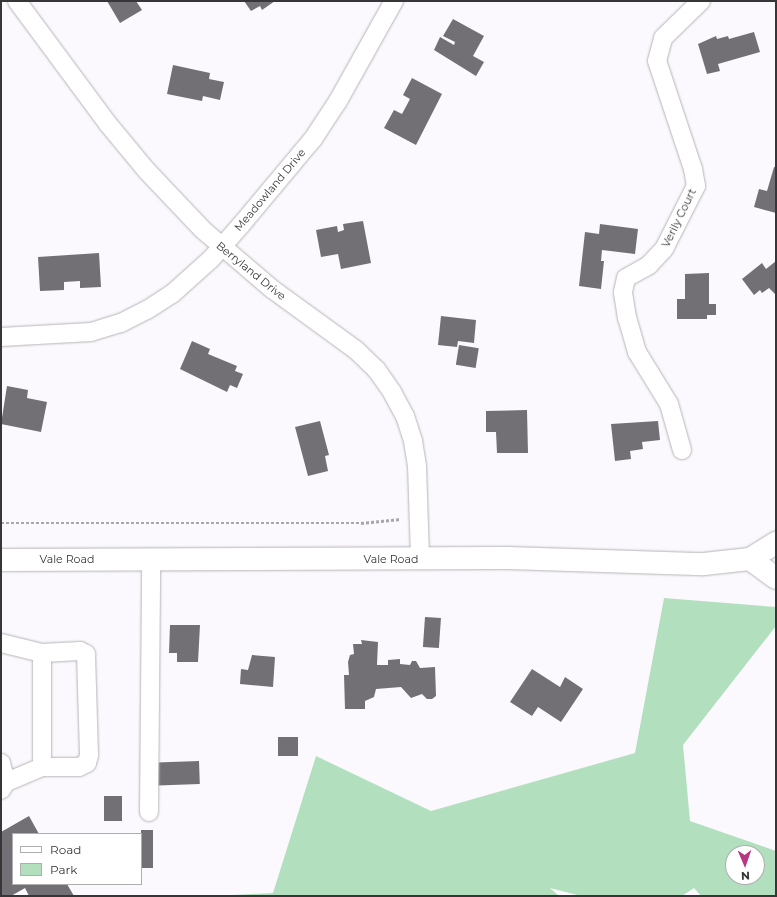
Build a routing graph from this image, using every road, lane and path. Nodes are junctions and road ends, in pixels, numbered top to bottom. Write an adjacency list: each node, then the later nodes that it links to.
1 (17, 1): 4 (street, Berryland Drive)
2 (394, 1): 4 (street, Meadowland Drive)
3 (701, 1): 6 (street, Verily Court)
4 (221, 247): 5 (street, Meadowland Drive); 7 (street, Berryland Drive)
5 (1, 337)
6 (682, 450)
7 (420, 518): 8 (path); 10 (street, Berryland Drive)
8 (1, 523)
9 (776, 543): 12 (main road, Vale Road)
10 (420, 558): 11 (main road, Vale Road); 12 (main road, Vale Road)
11 (151, 559): 13 (main road, Vale Road); 20 (street)
12 (750, 559): 14 (main road)
13 (1, 560)
14 (776, 578)
15 (1, 643): 16 (street)
16 (42, 652): 18 (street); 18 (street)
17 (1, 763): 19 (street)
18 (42, 767): 19 (street)
19 (3, 786)
20 (149, 812)

